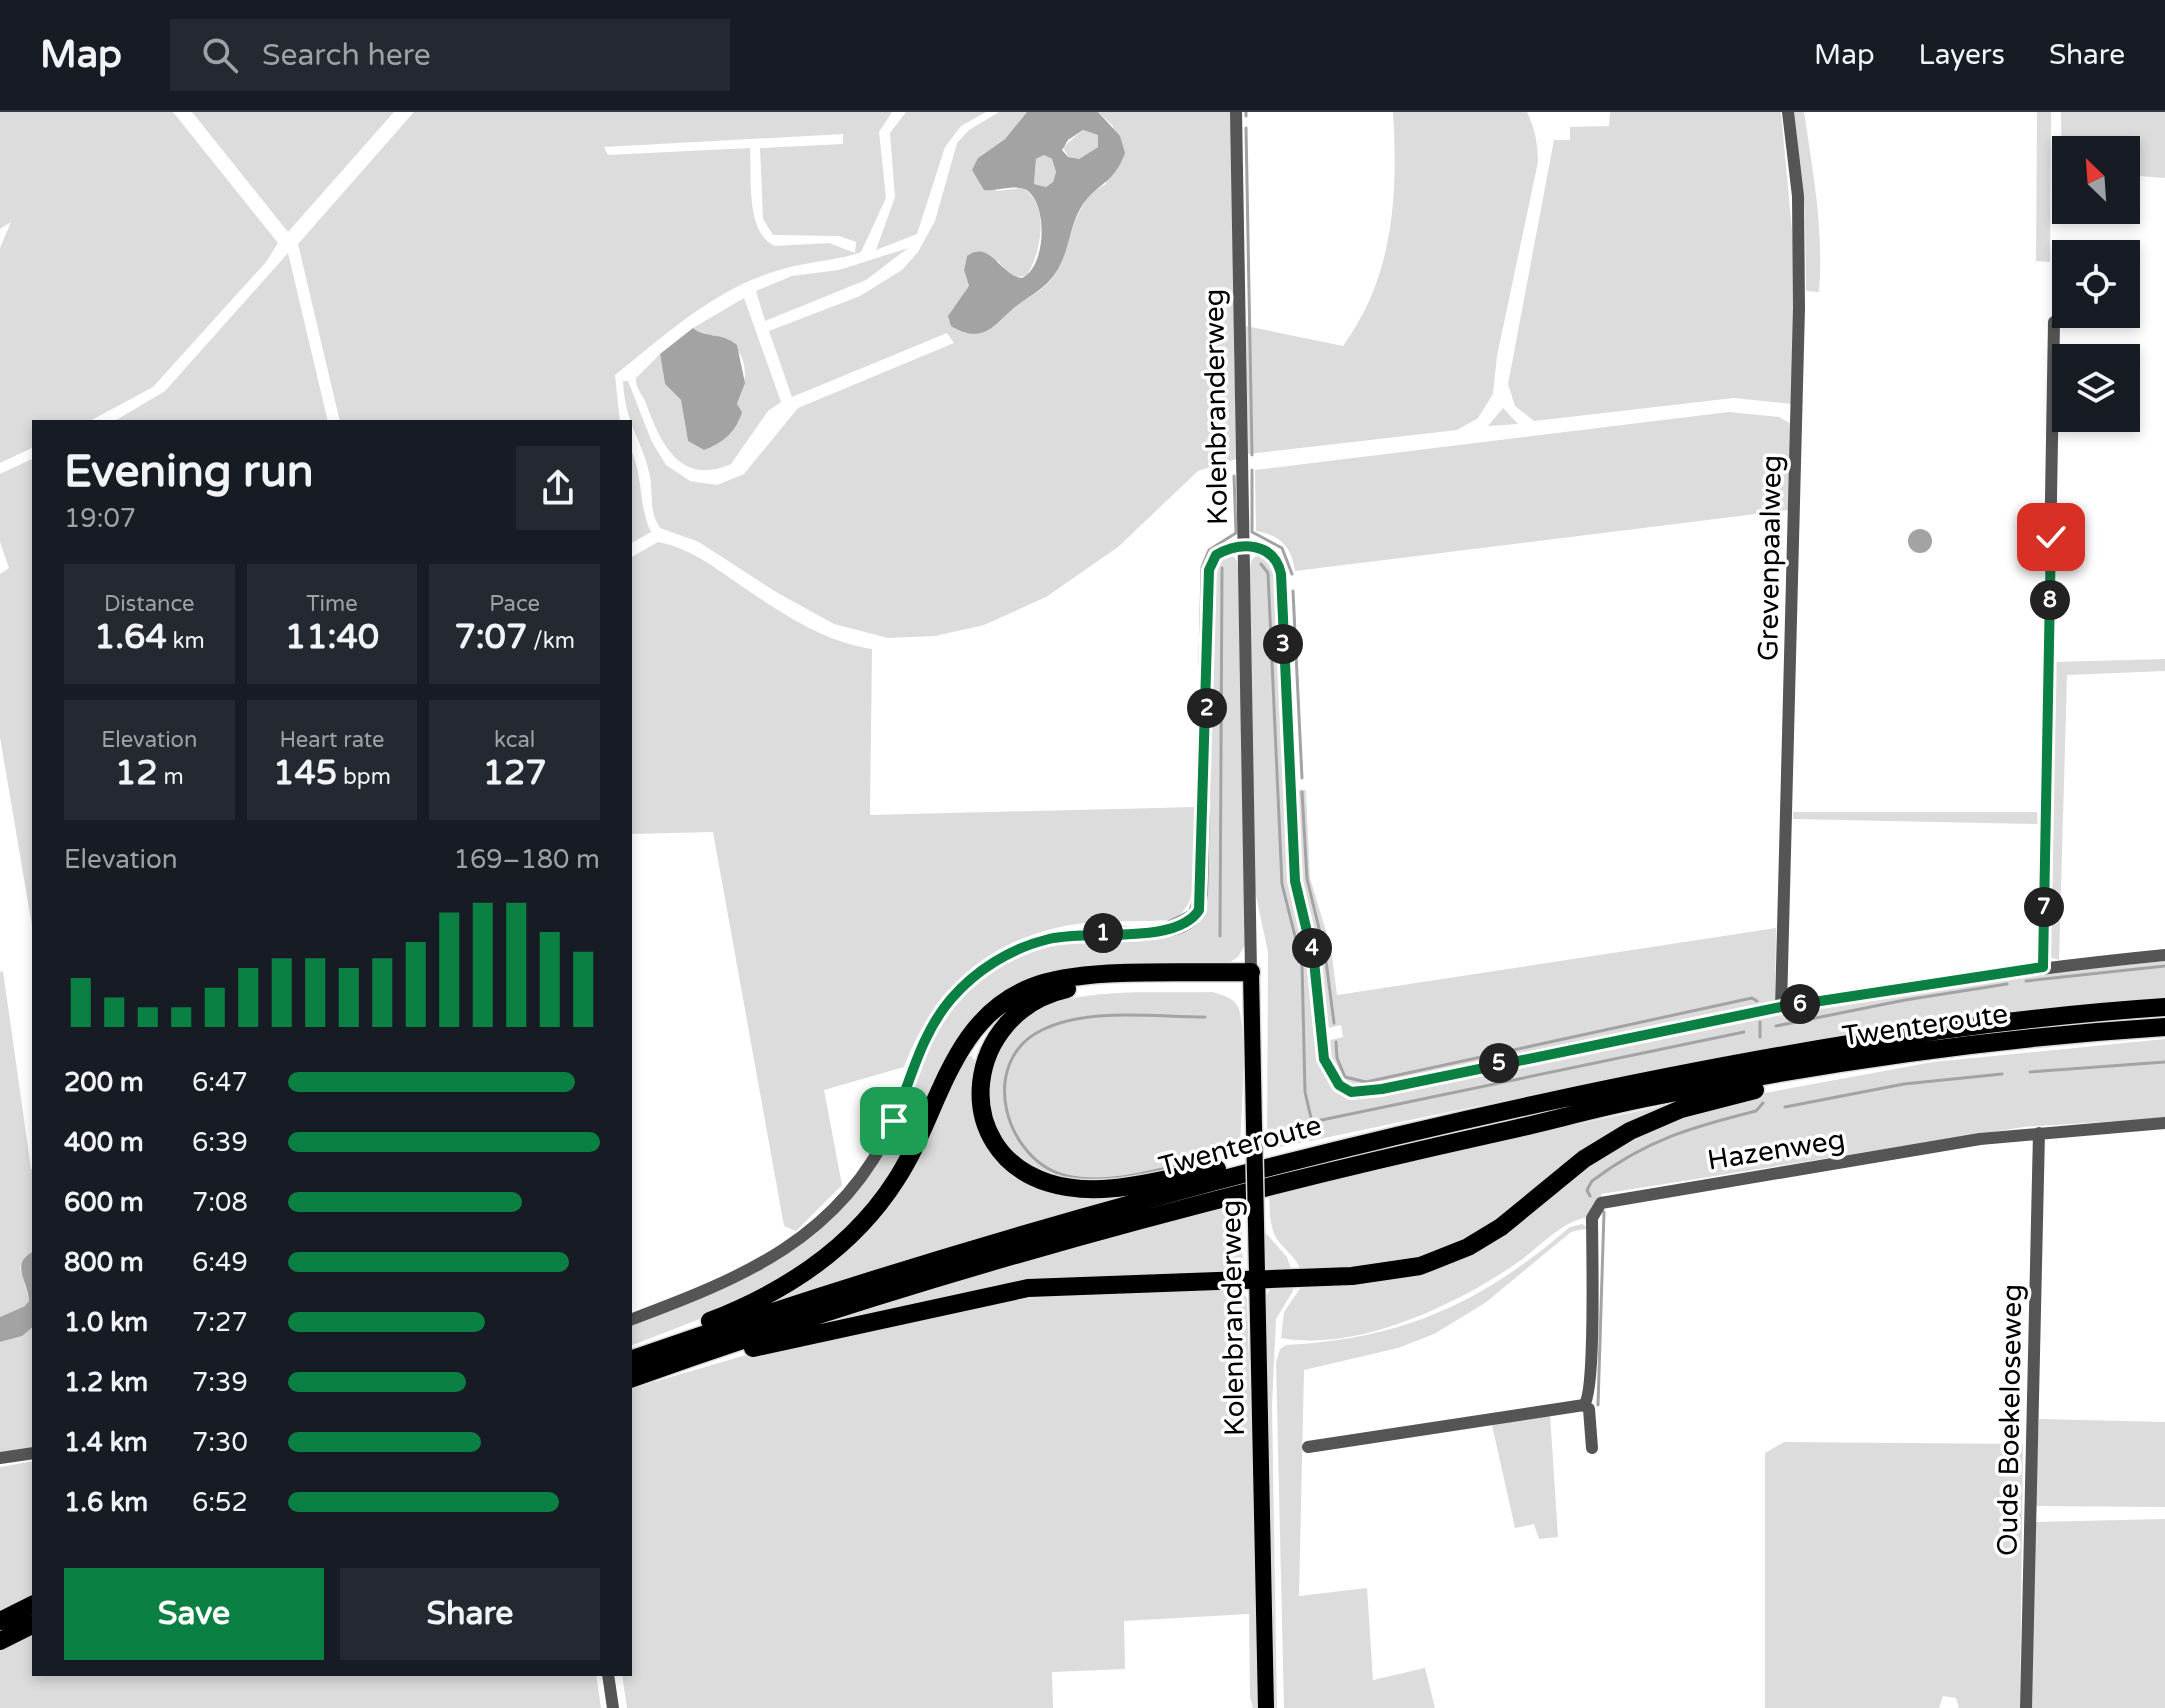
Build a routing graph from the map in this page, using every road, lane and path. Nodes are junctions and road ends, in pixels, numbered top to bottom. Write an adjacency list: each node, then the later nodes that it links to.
1 (1236, 112): 4 (street, Kolenbranderweg)
2 (1788, 112): 8 (street, Grevenpaalweg)
3 (2054, 328): 6 (street)
4 (1243, 545): 7 (street, Kolenbranderweg); 8 (street); 16 (street)
5 (2165, 955): 6 (street)
6 (2043, 967): 8 (street)
7 (1251, 978): 14 (highway); 15 (main road, Kolenbranderweg, bridge); 17 (highway)
8 (1781, 1007)
9 (2165, 1007): 14 (highway, Twenteroute)
10 (2165, 1027): 11 (highway, Twenteroute)
11 (1865, 1060): 15 (highway); 19 (highway, Twenteroute)
12 (2165, 1123): 13 (street, Hazenweg)
13 (2039, 1133): 21 (street, Hazenweg); 33 (street, Oude Boekeloseweg)
14 (1283, 1162): 18 (highway, Twenteroute)
15 (1257, 1278): 19 (highway); 32 (main road, Kolenbranderweg)
16 (632, 1319)
17 (632, 1351)
18 (632, 1359)
19 (648, 1372): 20 (highway, Twenteroute)
20 (632, 1378)
21 (1584, 1405): 22 (street); 23 (street)
22 (1308, 1447)
23 (1592, 1448)
24 (32, 1453): 25 (street)
25 (0, 1458)
26 (32, 1605): 27 (highway)
27 (0, 1621)
28 (32, 1625): 29 (highway)
29 (0, 1641)
30 (608, 1676): 31 (street)
31 (613, 1708)
32 (1266, 1708)
33 (2026, 1708)

